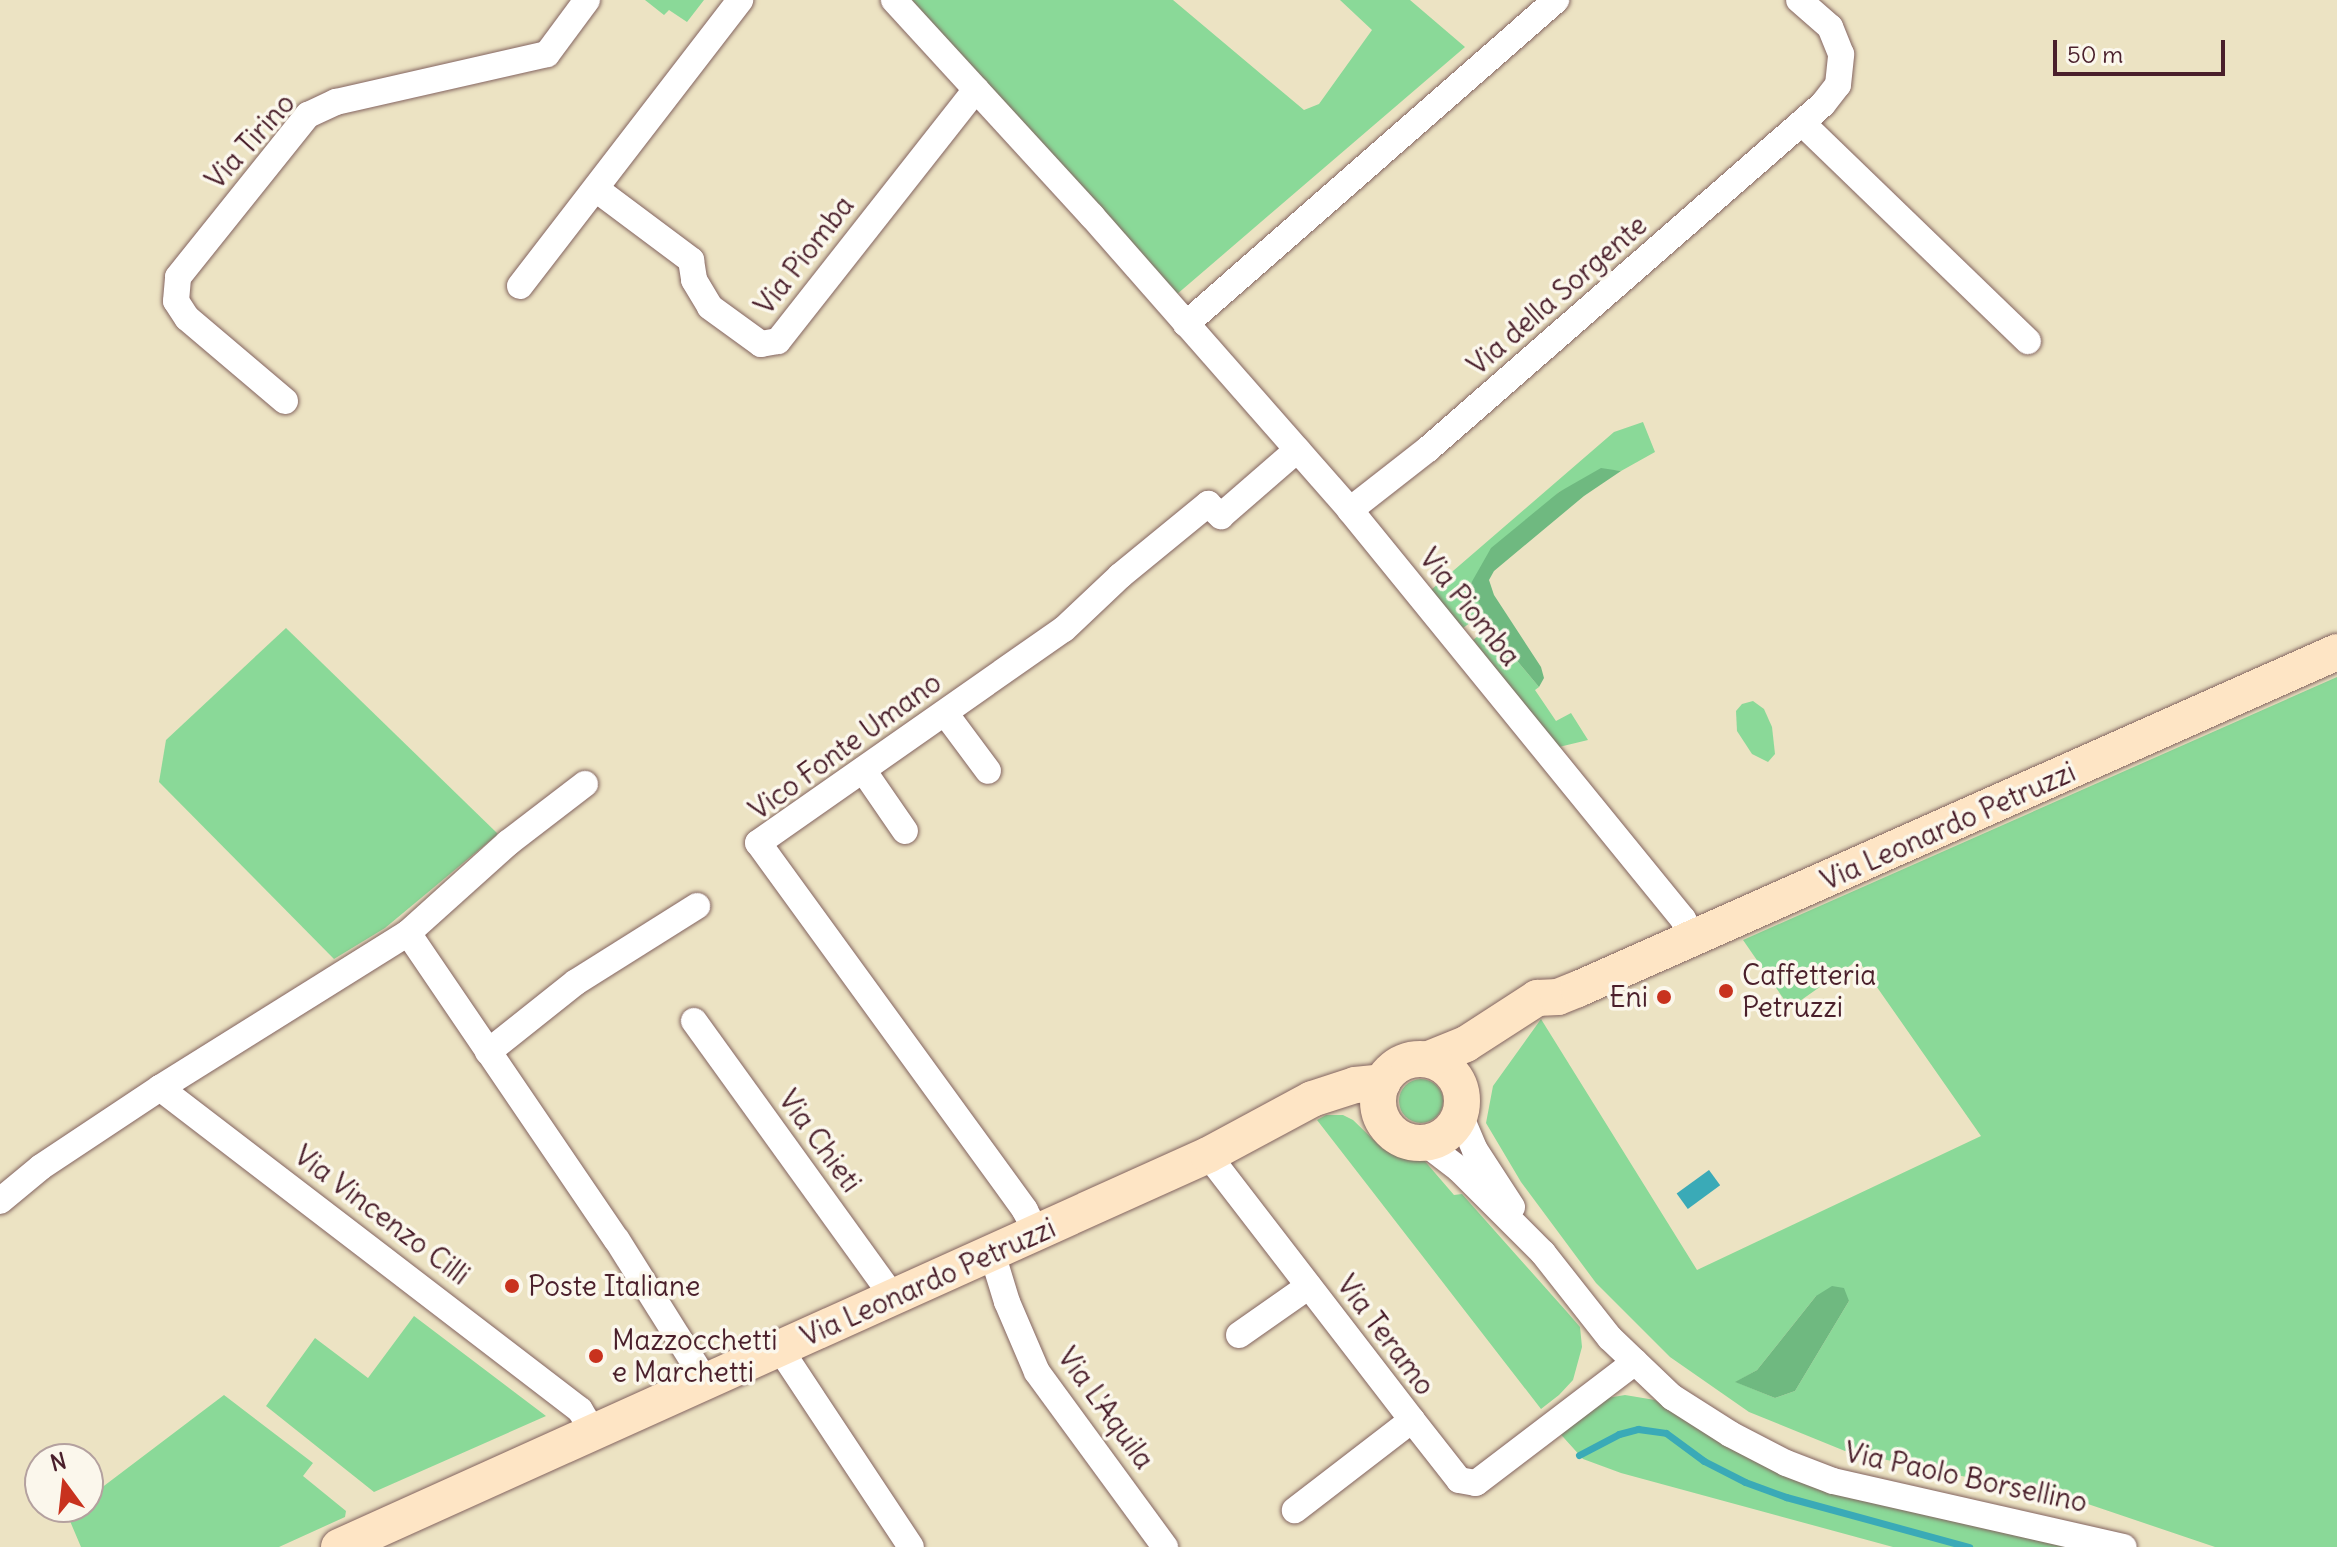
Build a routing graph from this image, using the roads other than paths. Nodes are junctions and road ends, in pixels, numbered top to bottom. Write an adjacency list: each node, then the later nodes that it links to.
1 (587, 0): 12 (street, Via Tirino)
2 (740, 0): 8 (street)
3 (894, 0): 6 (street, Via Piomba)
4 (1556, 0): 10 (street)
5 (1799, 0): 7 (street, Via della Sorgente)
6 (976, 89): 8 (street, Via Piomba); 10 (street, Via Piomba)
7 (1802, 123): 11 (street); 14 (street, Via della Sorgente)
8 (596, 189): 9 (street)
9 (520, 286)
10 (1186, 324): 13 (street, Via Piomba)
11 (2028, 341)
12 (285, 401)
13 (1297, 450): 14 (street, Via Piomba); 16 (street, Vico Fonte Umano)
14 (1350, 510): 23 (street, Via Piomba)
15 (2337, 652): 23 (main road, Via Leonardo Petruzzi)
16 (945, 713): 17 (street, Vico Fonte Umano); 18 (street)
17 (863, 770): 20 (street); 34 (street, Vico Fonte Umano)
18 (988, 771)
19 (585, 784): 22 (street)
20 (905, 831)
21 (697, 906): 26 (street)
22 (408, 933): 26 (street); 28 (street)
23 (1694, 939): 24 (main road, Via Leonardo Petruzzi)
24 (1558, 997): 27 (main road, Via Leonardo Petruzzi); 30 (main road, Via Leonardo Petruzzi)
25 (694, 1021): 38 (street, Via Chieti)
26 (488, 1052): 42 (street)
27 (1429, 1059): 29 (main road); 30 (main road)
28 (160, 1088): 33 (street); 44 (street, Via Vincenzo Cilli)
29 (1382, 1100): 31 (main road); 32 (main road, Via Leonardo Petruzzi)
30 (1461, 1103): 31 (main road); 36 (street, Via Paolo Borsellino)
31 (1425, 1143): 36 (street, Via Paolo Borsellino)
32 (1208, 1155): 34 (main road, Via Leonardo Petruzzi); 37 (street, Via Teramo)
33 (0, 1201)
34 (1037, 1233): 35 (main road, Via Leonardo Petruzzi)
35 (992, 1253): 38 (main road, Via Leonardo Petruzzi); 48 (street, Via L'Aquila)
36 (1543, 1253): 41 (street, Via Paolo Borsellino)
37 (1309, 1286): 39 (street, Via Teramo); 43 (street, Via Teramo)
38 (894, 1298): 40 (main road, Via Leonardo Petruzzi)
39 (1239, 1335)
40 (780, 1349): 42 (main road, Via Leonardo Petruzzi); 47 (street)
41 (1635, 1362): 43 (street); 49 (street, Via Paolo Borsellino)
42 (706, 1382): 44 (main road, Via Leonardo Petruzzi)
43 (1412, 1420): 45 (street, Via Teramo)
44 (593, 1432): 46 (main road, Via Leonardo Petruzzi)
45 (1295, 1510)
46 (339, 1547)
47 (911, 1547)
48 (1165, 1547)
49 (2124, 1547)

